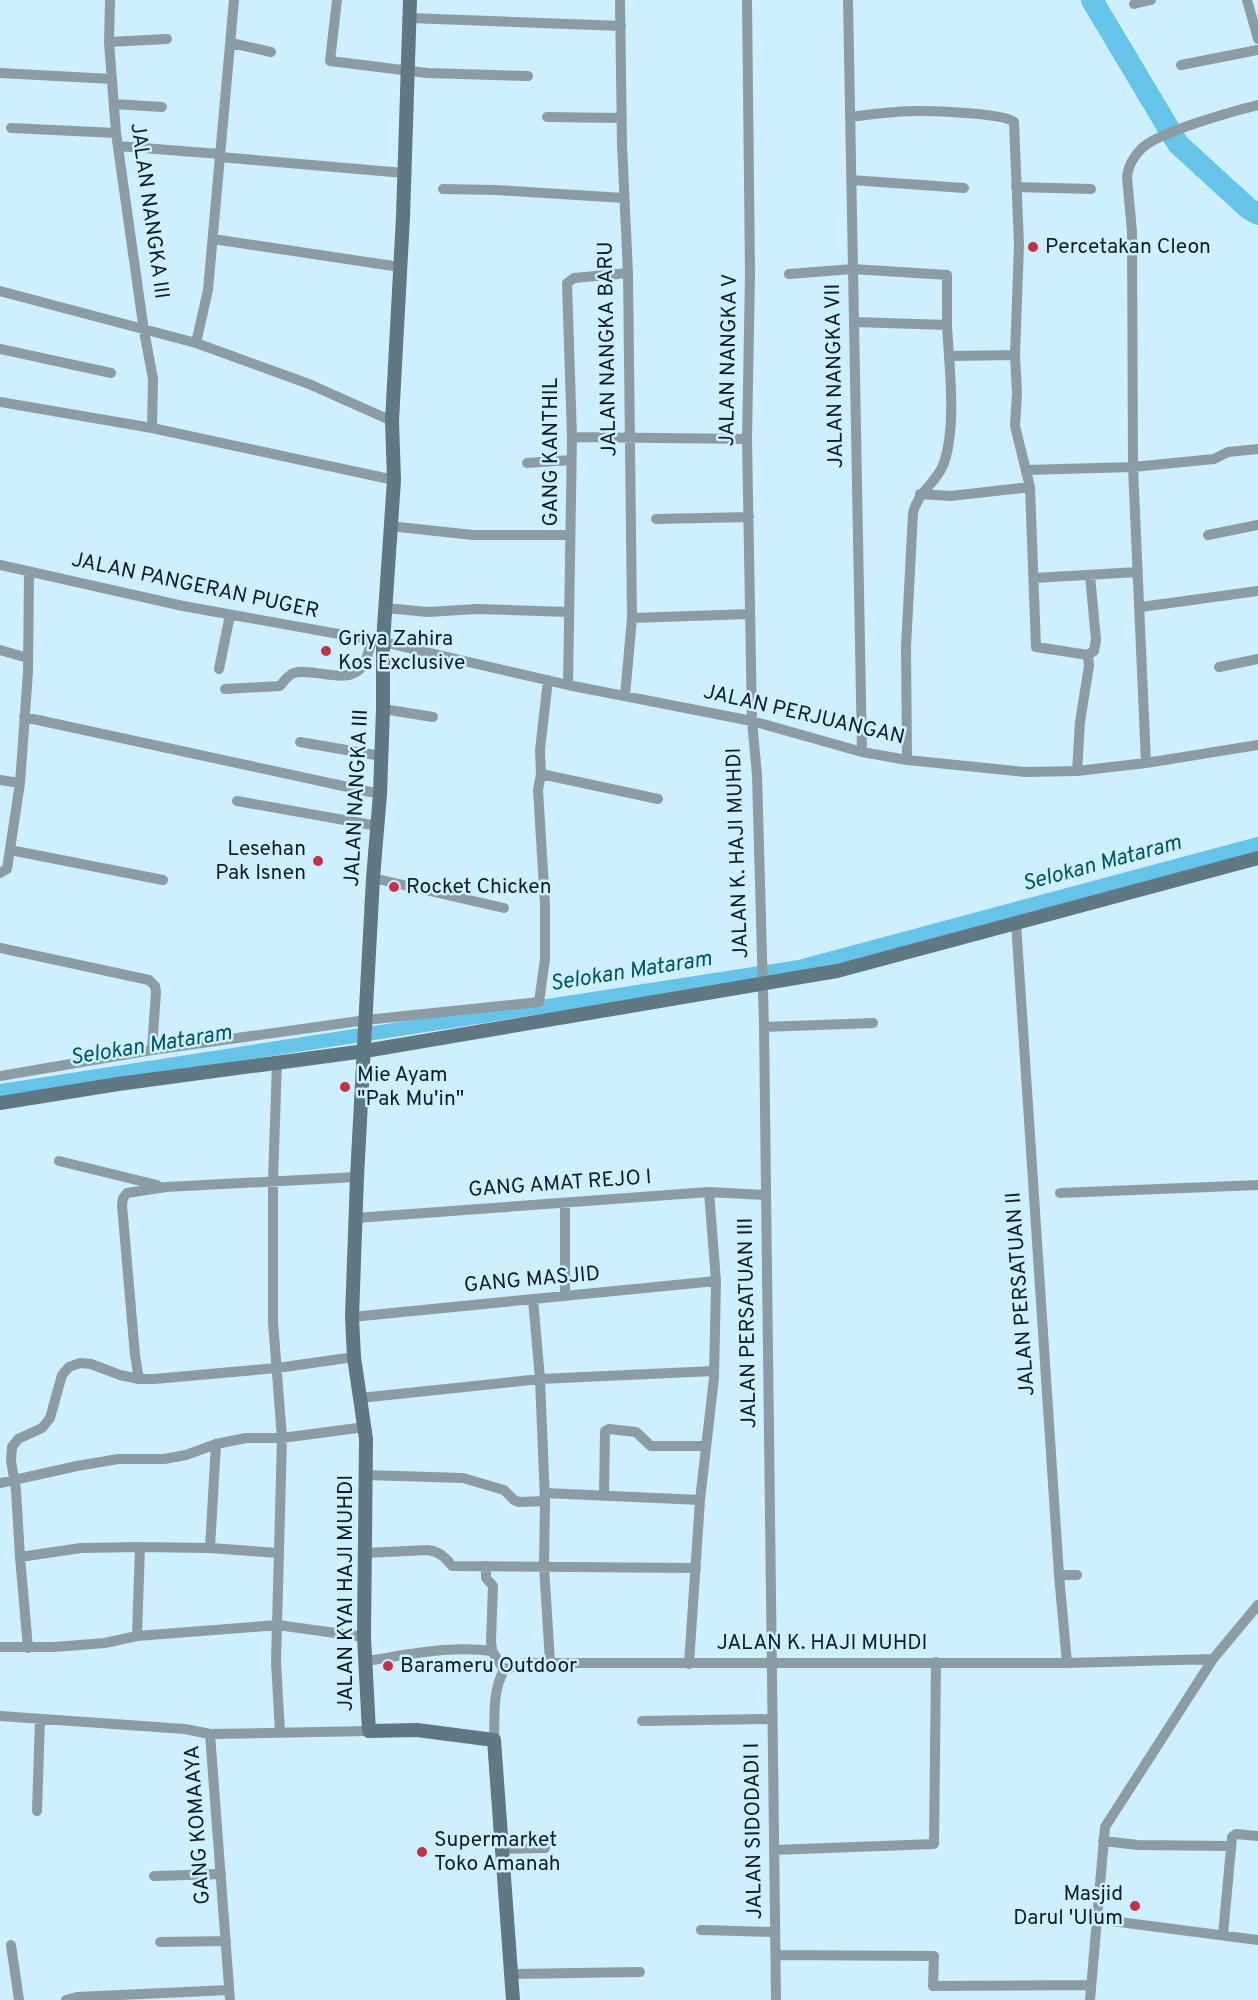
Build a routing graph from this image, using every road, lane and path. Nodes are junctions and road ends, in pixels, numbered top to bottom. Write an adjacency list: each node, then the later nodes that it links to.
1 (110, 0): 15 (street, JALAN NANGKA III)
2 (234, 0): 16 (street)
3 (337, 0): 20 (street)
4 (410, 0): 11 (street, JALAN NANGKA III)
5 (620, 0): 12 (street, JALAN NANGKA BARU)
6 (747, 0): 60 (street, JALAN NANGKA V)
7 (848, 0): 28 (street, JALAN NANGKA VII)
8 (1151, 0): 10 (street)
9 (1247, 0): 14 (street)
10 (1134, 4)
11 (409, 18): 12 (street); 20 (street, JALAN NANGKA III)
12 (621, 26): 29 (street, JALAN NANGKA BARU)
13 (167, 39): 15 (street)
14 (1258, 39)
15 (109, 42): 23 (street, JALAN NANGKA III)
16 (231, 43): 18 (street); 33 (street)
17 (1258, 50): 19 (street)
18 (271, 51)
19 (1181, 65)
20 (408, 71): 22 (street); 34 (street, JALAN NANGKA III)
21 (0, 73): 23 (street)
22 (528, 76)
23 (112, 79): 24 (street, JALAN NANGKA III)
24 (114, 104): 26 (street); 31 (street, JALAN NANGKA III)
25 (1258, 105): 64 (street)
26 (162, 107)
27 (547, 117): 29 (street)
28 (850, 117): 35 (street, JALAN NANGKA VII); 36 (street)
29 (622, 118): 40 (street, JALAN NANGKA BARU)
30 (11, 128): 31 (street)
31 (116, 132): 32 (street, JALAN NANGKA III)
32 (118, 146): 33 (street); 49 (street, JALAN NANGKA III)
33 (220, 156): 34 (street); 41 (street)
34 (404, 173): 42 (street, JALAN NANGKA III)
35 (851, 180): 37 (street); 43 (street, JALAN NANGKA VII)
36 (1016, 187): 39 (street); 52 (street)
37 (964, 188)
38 (442, 189): 40 (street)
39 (1091, 189)
40 (624, 198): 44 (street, JALAN NANGKA BARU)
41 (213, 239): 42 (street); 50 (street)
42 (400, 267): 56 (street, JALAN NANGKA III)
43 (853, 269): 45 (street); 47 (street, JALAN NANGKA VII); 48 (street)
44 (628, 273): 58 (street, GANG KANTHIL); 59 (street, JALAN NANGKA BARU)
45 (789, 274)
46 (0, 291): 49 (street)
47 (854, 322): 48 (street); 104 (street, JALAN NANGKA VII)
48 (947, 325): 53 (street)
49 (144, 331): 50 (street); 57 (street, JALAN NANGKA III)
50 (196, 343): 56 (street)
51 (0, 349): 54 (street)
52 (1015, 355): 53 (street); 65 (street)
53 (949, 356): 68 (street)
54 (111, 373)
55 (0, 402): 57 (street)
56 (392, 421): 66 (street, JALAN NANGKA III)
57 (153, 428): 66 (street)
58 (572, 437): 59 (street); 62 (street, GANG KANTHIL)
59 (630, 439): 60 (street); 86 (street, JALAN NANGKA BARU)
60 (747, 439): 69 (street, JALAN NANGKA V)
61 (1258, 452): 64 (street)
62 (571, 460): 63 (street); 73 (street, GANG KANTHIL)
63 (527, 463)
64 (1134, 467): 65 (street); 77 (street)
65 (1026, 470): 67 (street)
66 (393, 480): 72 (street, JALAN NANGKA III)
67 (1030, 487): 68 (street); 79 (street)
68 (920, 494): 106 (street)
69 (749, 517): 70 (street); 84 (street, JALAN NANGKA V)
70 (656, 519)
71 (1258, 525): 74 (street)
72 (389, 526): 73 (street); 82 (street, JALAN NANGKA III)
73 (570, 535): 83 (street, GANG KANTHIL)
74 (1208, 535)
75 (0, 565): 76 (street, JALAN PANGERAN PUGER)
76 (29, 571): 85 (street, JALAN PANGERAN PUGER); 90 (street)
77 (1138, 572): 78 (street); 81 (street)
78 (1090, 575): 79 (street); 89 (street)
79 (1034, 578): 89 (street)
80 (1258, 591): 81 (street)
81 (1141, 607): 107 (street)
82 (385, 608): 83 (street); 87 (street, JALAN NANGKA III)
83 (569, 612): 95 (street, GANG KANTHIL)
84 (750, 614): 86 (street); 101 (street, JALAN NANGKA V)
85 (230, 615): 87 (street, JALAN PANGERAN PUGER); 93 (street)
86 (632, 618): 97 (street, JALAN NANGKA BARU)
87 (377, 641): 94 (street, JALAN PERJUANGAN); 96 (street); 98 (street, JALAN NANGKA III)
88 (0, 650): 90 (street)
89 (1088, 655): 108 (street)
90 (28, 658): 99 (street)
91 (1258, 660): 92 (street)
92 (1219, 667)
93 (219, 669)
94 (548, 680): 95 (street, JALAN PERJUANGAN); 109 (street)
95 (568, 685): 97 (street, JALAN PERJUANGAN)
96 (225, 689)
97 (625, 696): 101 (street, JALAN PERJUANGAN)
98 (383, 709): 100 (street); 105 (street, JALAN NANGKA III)
99 (24, 717): 111 (street); 112 (street)
100 (433, 717)
101 (752, 721): 104 (street, JALAN PERJUANGAN); 124 (street, JALAN K. HAJI MUHDI)
102 (300, 742): 105 (street)
103 (1258, 746): 107 (street, JALAN PERJUANGAN)
104 (862, 752): 106 (street, JALAN PERJUANGAN)
105 (381, 756): 112 (street, JALAN NANGKA III)
106 (907, 760): 108 (street, JALAN PERJUANGAN)
107 (1146, 763): 108 (street, JALAN PERJUANGAN)
108 (1077, 771)
109 (541, 774): 113 (street); 125 (street)
110 (0, 780): 111 (street)
111 (20, 783): 116 (street)
112 (380, 794): 115 (street, JALAN NANGKA III)
113 (658, 800)
114 (237, 801): 115 (street)
115 (378, 826): 119 (street, JALAN NANGKA III)
116 (10, 850): 118 (street); 120 (street)
117 (1258, 858): 122 (street)
118 (0, 873)
119 (373, 878): 121 (street); 125 (street, JALAN NANGKA III)
120 (162, 880)
121 (504, 908)
122 (1016, 923): 124 (street); 171 (street, JALAN PERSATUAN II)
123 (0, 948): 129 (street)
124 (763, 981): 127 (street, JALAN PERSATUAN III); 128 (street)
125 (366, 1021): 128 (street, JALAN NANGKA III); 129 (street)
126 (873, 1023): 127 (street)
127 (764, 1027): 140 (street, JALAN PERSATUAN III)
128 (365, 1049): 130 (street); 134 (street, JALAN NANGKA III)
129 (152, 1050): 131 (street)
130 (277, 1062): 132 (street); 135 (street)
131 (0, 1076)
132 (0, 1103)
133 (58, 1161): 137 (street)
134 (357, 1177): 135 (street); 142 (street, JALAN KYAI HAJI MUHDI)
135 (273, 1181): 137 (street); 148 (street)
136 (1258, 1185): 139 (street)
137 (166, 1187): 151 (street)
138 (709, 1192): 140 (street, GANG AMAT REJO I); 141 (street, GANG AMAT REJO I); 143 (street)
139 (1060, 1193)
140 (766, 1195): 183 (street, JALAN PERSATUAN III)
141 (565, 1203): 142 (street, GANG AMAT REJO I); 144 (street)
142 (356, 1218): 146 (street, JALAN KYAI HAJI MUHDI)
143 (716, 1281): 144 (street, GANG MASJID); 149 (street)
144 (566, 1296): 145 (street, GANG MASJID)
145 (533, 1299): 146 (street, GANG MASJID); 150 (street)
146 (352, 1317): 147 (street, JALAN KYAI HAJI MUHDI)
147 (354, 1357): 148 (street); 152 (street, JALAN KYAI HAJI MUHDI)
148 (277, 1368): 151 (street); 154 (street)
149 (714, 1371): 150 (street); 156 (street)
150 (540, 1378): 152 (street); 161 (street)
151 (139, 1379): 158 (street)
152 (360, 1398): 153 (street, JALAN KYAI HAJI MUHDI)
153 (365, 1427): 154 (street); 157 (street, JALAN KYAI HAJI MUHDI)
154 (282, 1438): 155 (street); 165 (street)
155 (216, 1444): 158 (street); 164 (street)
156 (706, 1446): 160 (street); 162 (street)
157 (366, 1475): 161 (street); 166 (street, JALAN KYAI HAJI MUHDI)
158 (14, 1481): 159 (street); 167 (street)
159 (0, 1483)
160 (604, 1496): 161 (street); 162 (street)
161 (545, 1497): 169 (street)
162 (700, 1500): 170 (street)
163 (141, 1547): 164 (street); 167 (street); 175 (street)
164 (210, 1548): 165 (street)
165 (278, 1553): 174 (street)
166 (365, 1553): 168 (street); 176 (street, JALAN KYAI HAJI MUHDI)
167 (20, 1557): 178 (street)
168 (486, 1566): 169 (street); 179 (street)
169 (544, 1566): 170 (street); 182 (street)
170 (696, 1568): 186 (street)
171 (1059, 1575): 172 (street); 185 (street, JALAN PERSATUAN II)
172 (1077, 1575)
173 (1258, 1605): 180 (street)
174 (278, 1625): 175 (street); 176 (street); 193 (street)
175 (138, 1636): 178 (street)
176 (364, 1637): 181 (street, JALAN KYAI HAJI MUHDI)
177 (0, 1647): 178 (street)
178 (28, 1648)
179 (492, 1651): 181 (street); 187 (street)
180 (1213, 1659): 185 (street, JALAN K. HAJI MUHDI); 198 (street)
181 (366, 1661): 192 (street, JALAN KYAI HAJI MUHDI)
182 (550, 1662): 186 (street, JALAN K. HAJI MUHDI); 187 (street, JALAN K. HAJI MUHDI)
183 (772, 1662): 184 (street, JALAN K. HAJI MUHDI); 186 (street, JALAN K. HAJI MUHDI); 190 (street, JALAN SIDODADI I)
184 (936, 1662): 185 (street, JALAN K. HAJI MUHDI); 202 (street)
185 (1067, 1663)
186 (689, 1664)
187 (504, 1670): 195 (street)
188 (0, 1716): 189 (street)
189 (40, 1719): 194 (street); 196 (street)
190 (772, 1719): 191 (street); 202 (street, JALAN SIDODADI I)
191 (642, 1720)
192 (369, 1731): 193 (street, GANG KOMAAYA); 195 (street, JALAN KYAI HAJI MUHDI)
193 (280, 1732): 194 (street, GANG KOMAAYA)
194 (210, 1734): 203 (street, GANG KOMAAYA)
195 (494, 1740): 201 (street)
196 (37, 1811)
197 (1258, 1836): 199 (street)
198 (1103, 1841): 199 (street); 205 (street)
199 (1230, 1846): 208 (street)
200 (545, 1848): 201 (street)
201 (502, 1849): 215 (street)
202 (774, 1850): 207 (street, JALAN SIDODADI I)
203 (221, 1874): 204 (street); 210 (street, GANG KOMAAYA)
204 (153, 1876)
205 (1096, 1919): 208 (street); 216 (street)
206 (701, 1930): 207 (street)
207 (775, 1932): 213 (street, JALAN SIDODADI I)
208 (1223, 1935): 209 (street)
209 (1258, 1940)
210 (226, 1941): 211 (street); 217 (street, GANG KOMAAYA)
211 (160, 1942)
212 (11, 1945): 218 (street)
213 (776, 1955): 216 (street); 221 (street, JALAN SIDODADI I)
214 (640, 1972): 215 (street)
215 (511, 1974): 220 (street)
216 (1091, 1985): 222 (street)
217 (230, 1995): 219 (street)
218 (19, 2000)
219 (66, 2000)
220 (513, 2000)
221 (776, 2000)
222 (1090, 2000)

